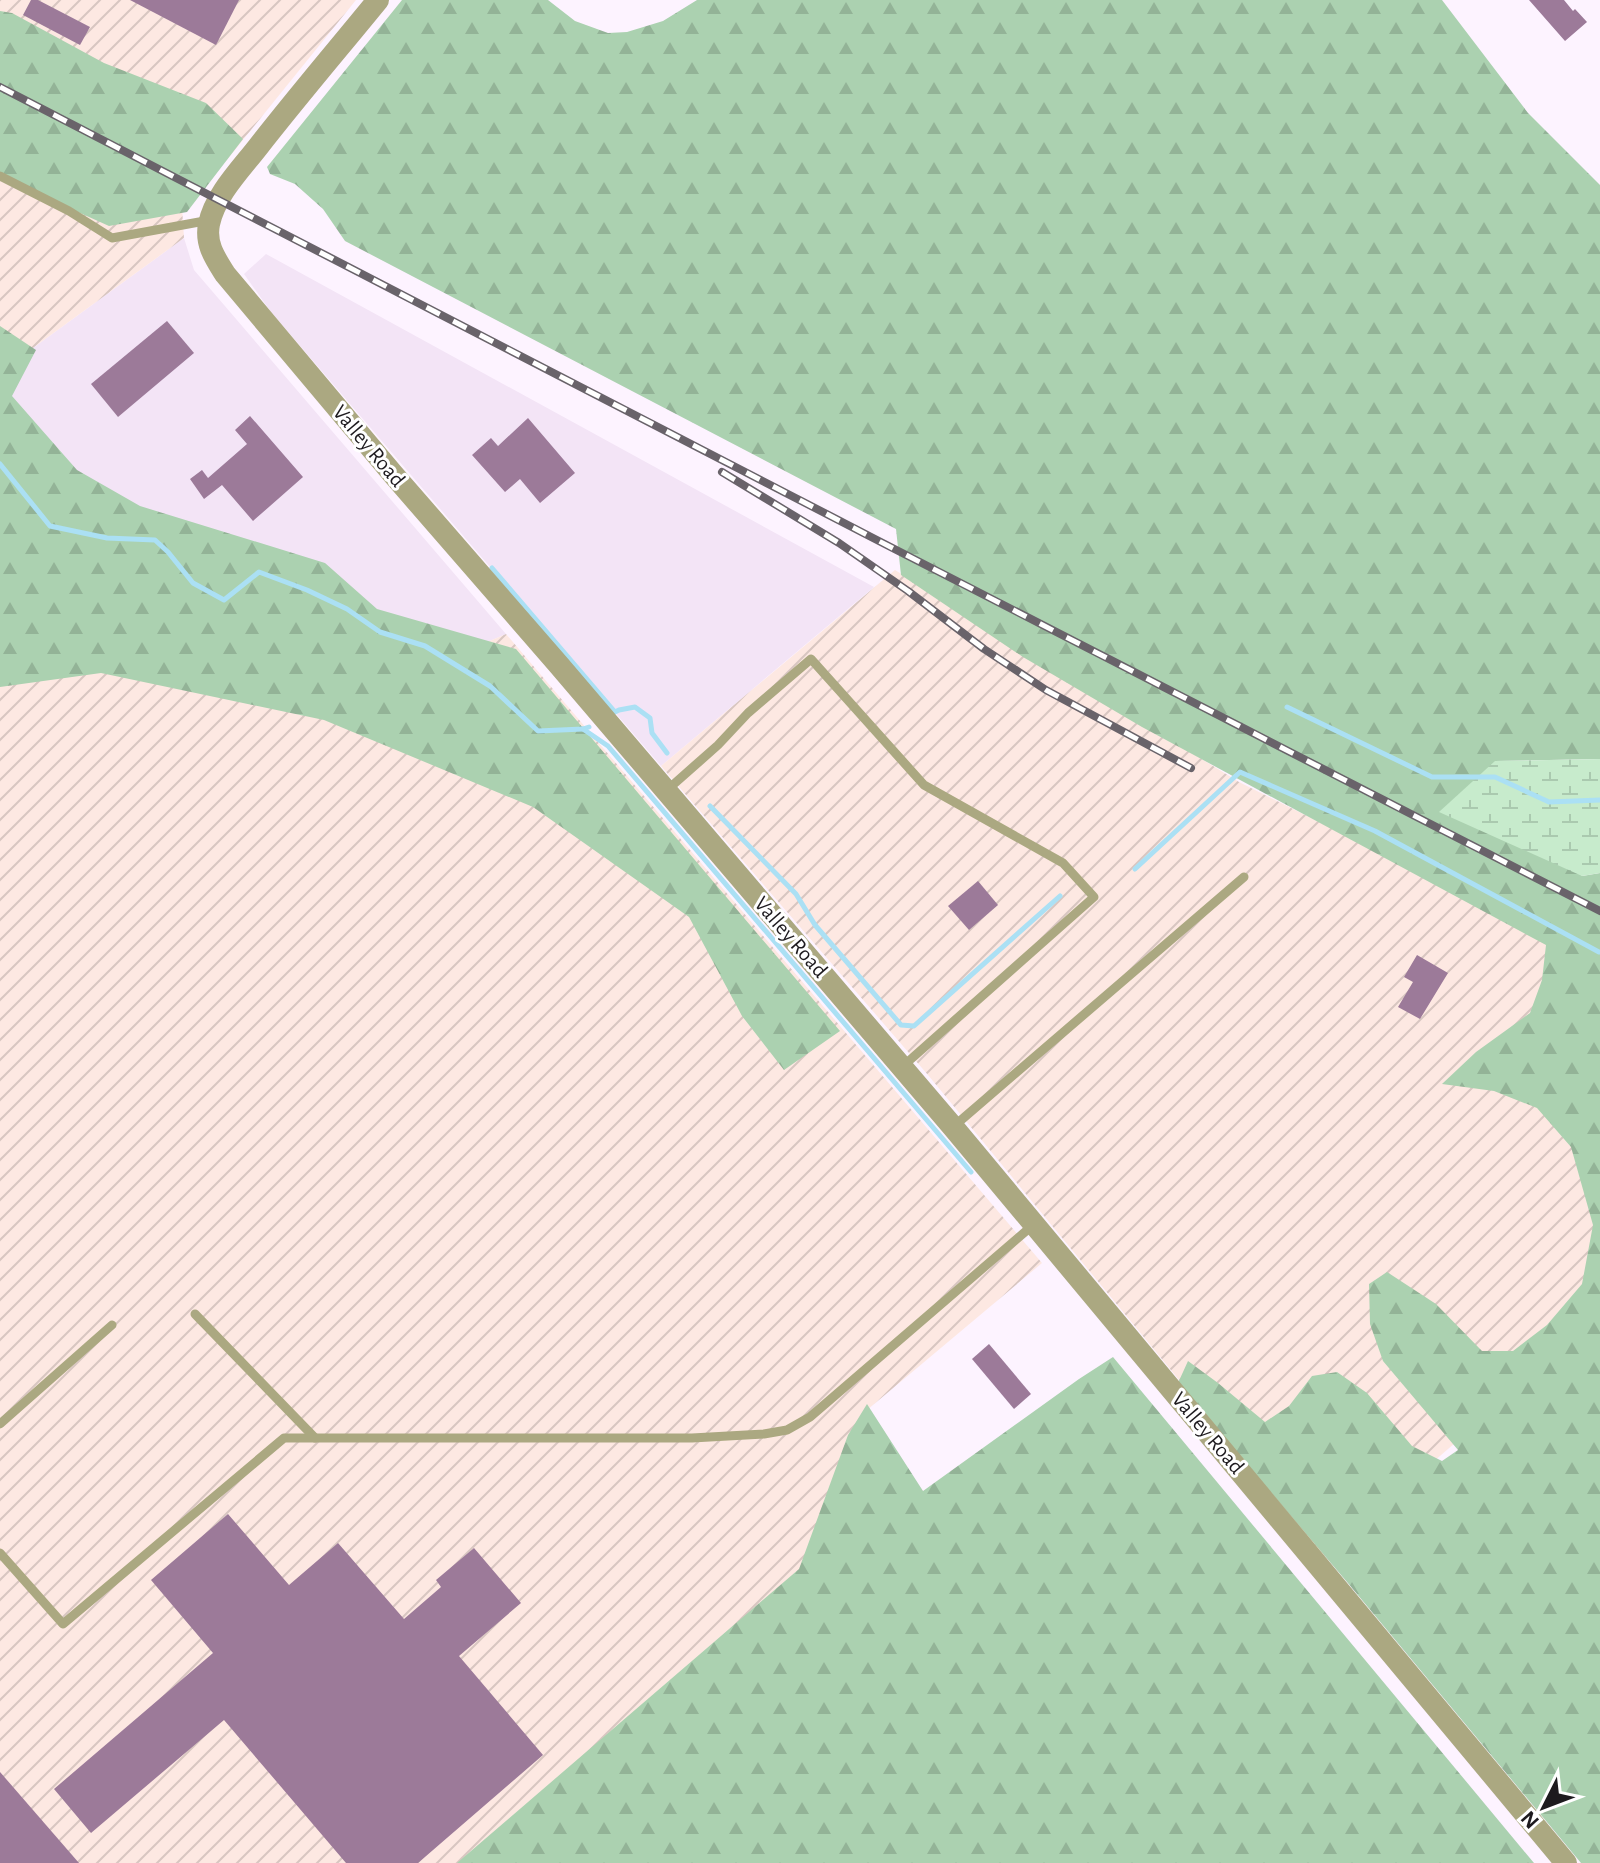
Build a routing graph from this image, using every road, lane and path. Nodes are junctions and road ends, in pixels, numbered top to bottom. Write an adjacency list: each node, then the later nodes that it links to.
1 (378, 0): 3 (street)
2 (0, 176): 3 (lane)
3 (210, 220): 4 (street, Valley Road)
4 (666, 791): 6 (street, Valley Road); 6 (lane)
5 (1244, 877): 7 (lane)
6 (902, 1067): 7 (street, Valley Road)
7 (953, 1127): 8 (street, Valley Road)
8 (1034, 1224): 12 (lane); 14 (street, Valley Road)
9 (195, 1314): 12 (lane)
10 (112, 1325): 11 (lane)
11 (0, 1424)
12 (315, 1438): 13 (lane)
13 (0, 1553)
14 (1566, 1863)

